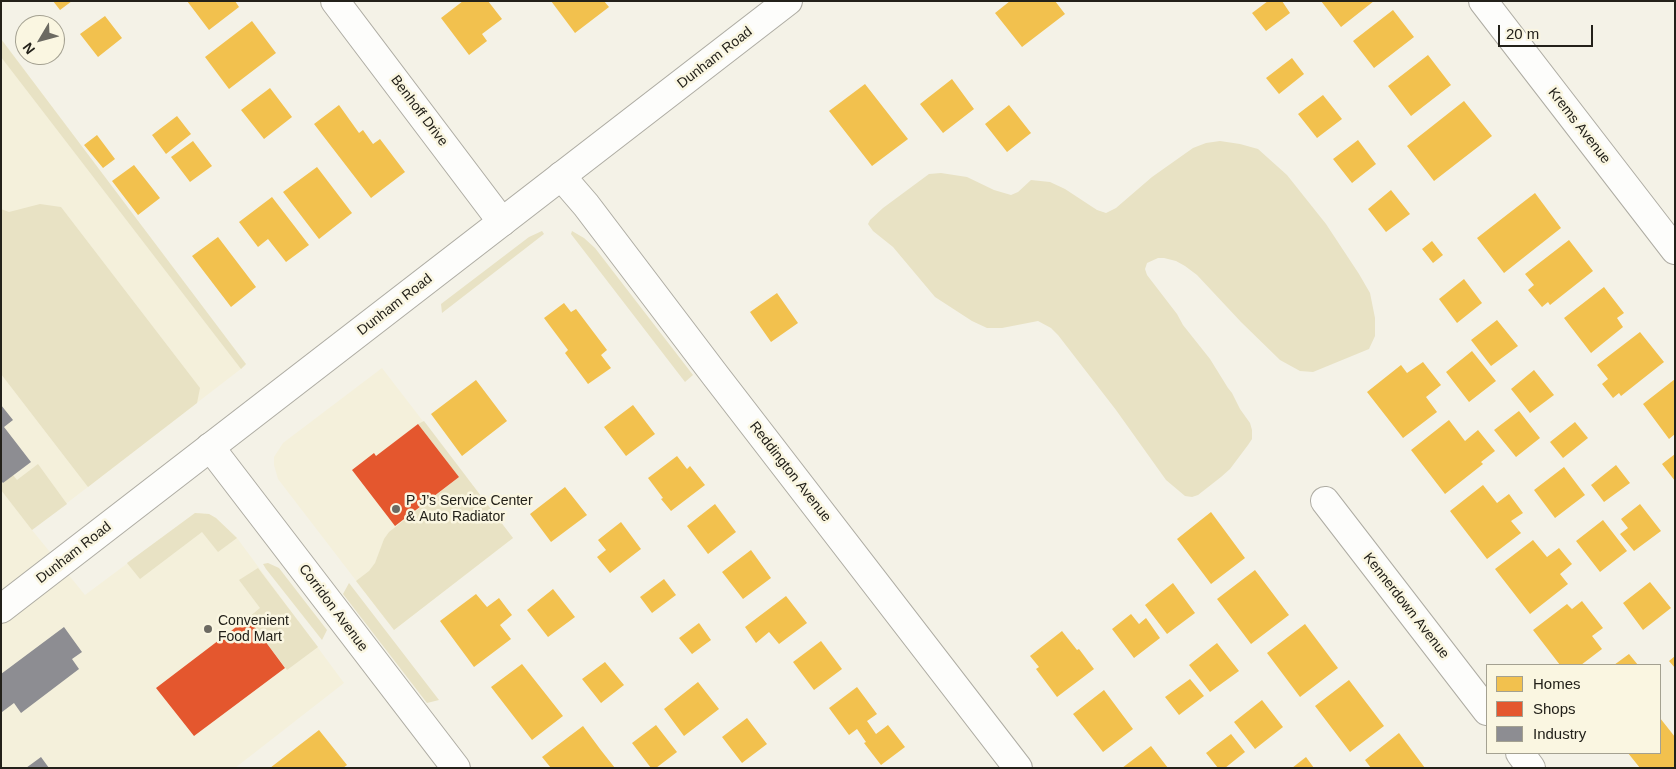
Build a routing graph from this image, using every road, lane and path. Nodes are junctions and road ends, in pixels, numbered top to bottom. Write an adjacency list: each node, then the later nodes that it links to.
1 (335, 1): 5 (street, Benhoff Drive)
2 (788, 1): 4 (street, Dunham Road)
3 (1483, 1): 6 (street, Krems Avenue)
4 (562, 176): 5 (street, Dunham Road); 13 (street, Reddington Avenue)
5 (502, 222): 7 (street, Dunham Road)
6 (1675, 250)
7 (210, 447): 9 (street, Dunham Road); 12 (street, Corridon Avenue)
8 (1326, 501): 10 (street, Kennerdown Avenue)
9 (1, 609)
10 (1486, 710)
11 (1521, 754): 14 (street)
12 (456, 768)
13 (1018, 768)
14 (1531, 768)

